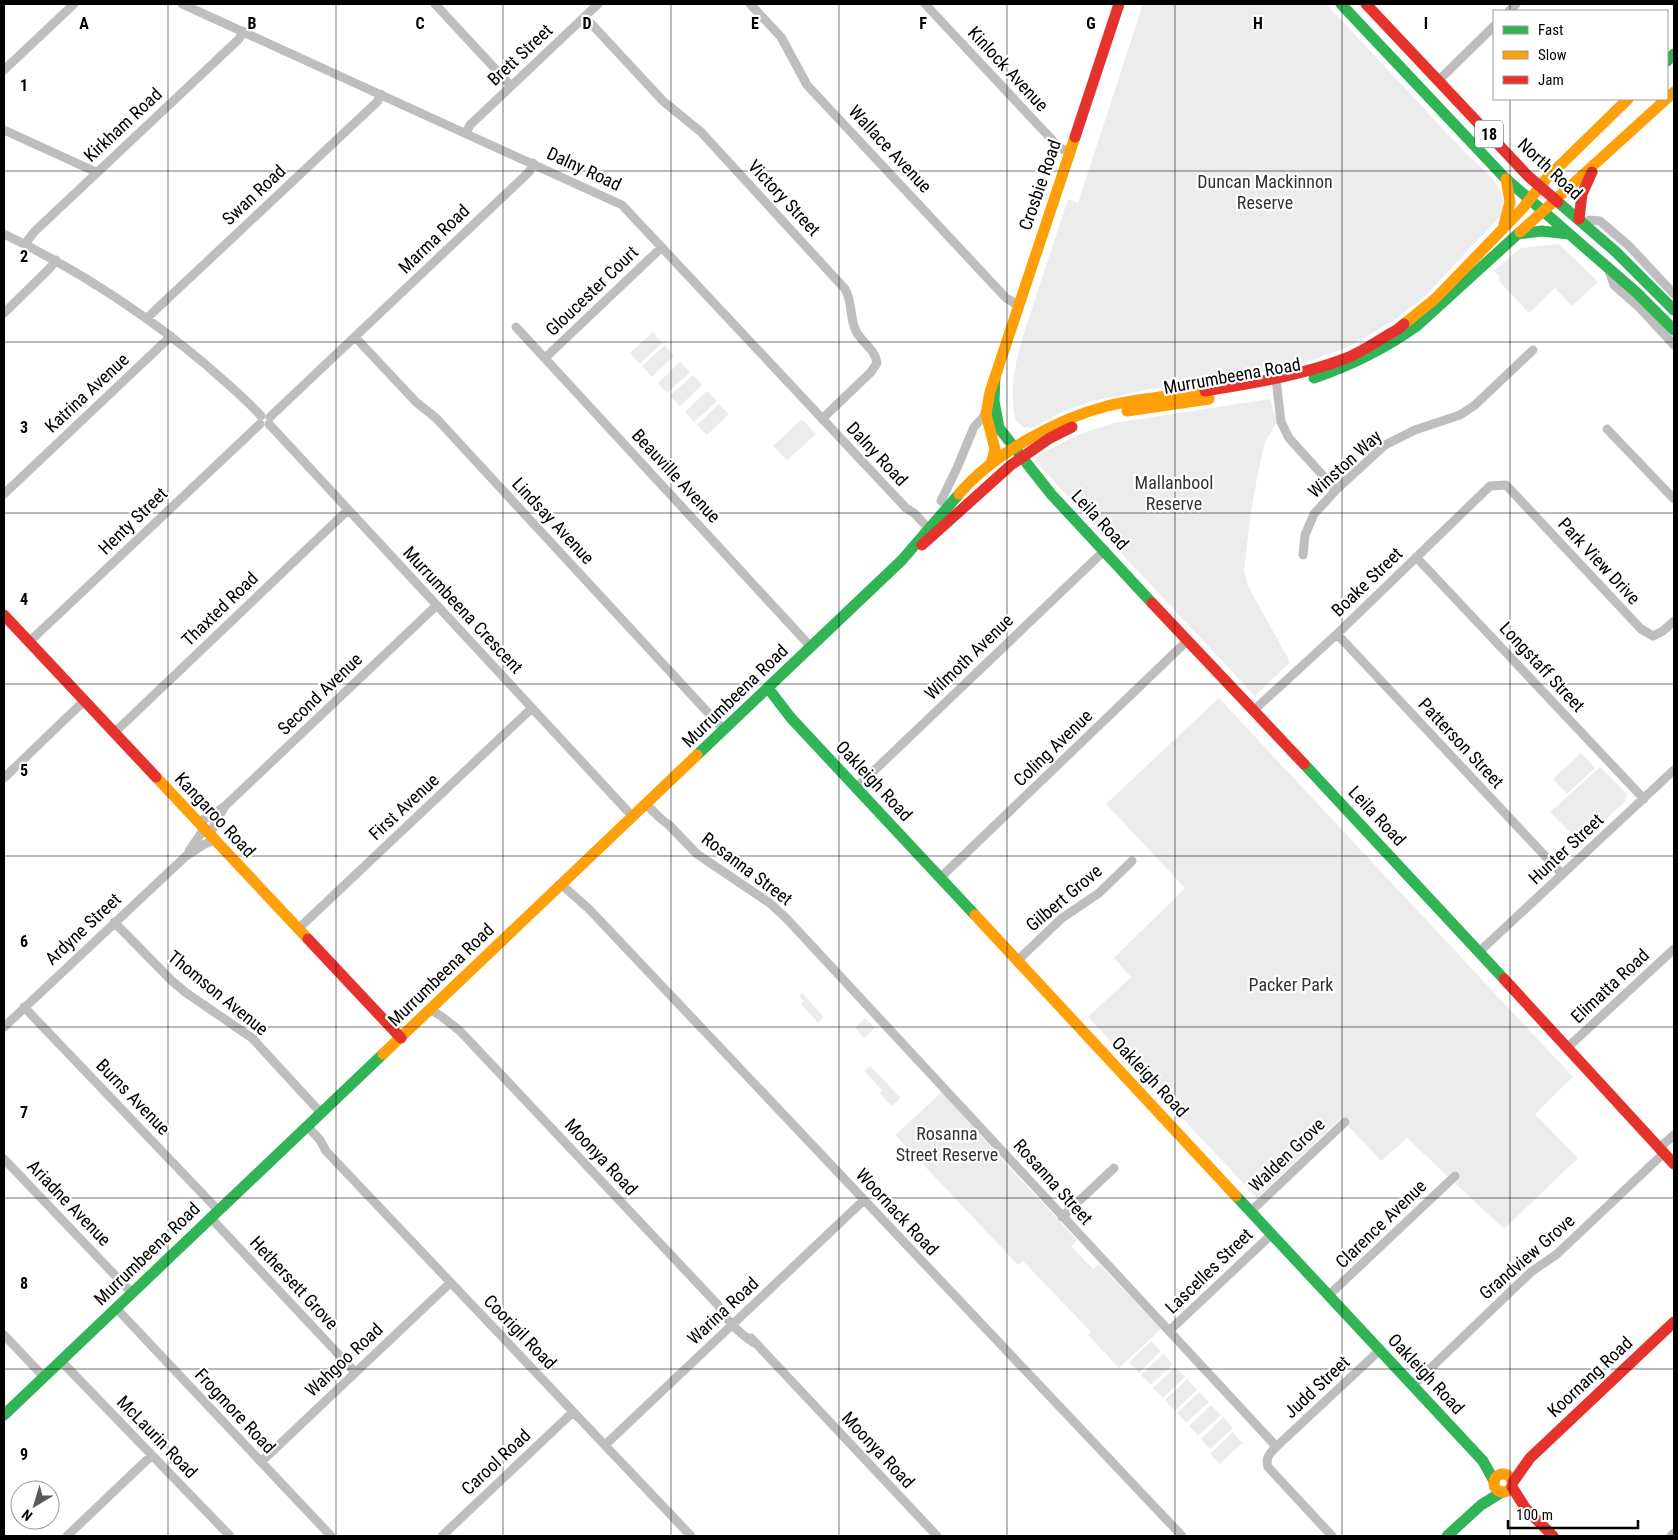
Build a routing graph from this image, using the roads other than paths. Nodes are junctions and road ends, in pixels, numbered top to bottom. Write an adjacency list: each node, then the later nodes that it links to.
1 (74, 4): 13 (street)
2 (435, 4): 15 (street)
3 (750, 4): 42 (street, Wallace Avenue)
4 (925, 4): 21 (street, Kinlock Avenue)
5 (1119, 4): 21 (main road, Crosbie Road)
6 (1341, 4): 25 (main road, North Road / 18)
7 (1366, 4): 14 (main road, North Road / 18)
8 (187, 5): 12 (street, Dalny Road)
9 (596, 5): 10 (street, Brett Street)
10 (585, 16): 15 (street, Brett Street); 56 (street, Victory Street)
11 (1493, 27): 14 (street)
12 (243, 31): 16 (street, Dalny Road); 24 (street, Kirkham Road)
13 (4, 70)
14 (1438, 81): 26 (main road, North Road / 18)
15 (511, 86): 20 (street, Brett Street)
16 (381, 94): 20 (street, Dalny Road); 46 (street, Swan Road)
17 (1671, 99): 23 (main road, Murrumbeena Road)
18 (1627, 100): 26 (main road, Murrumbeena Road)
19 (4, 130): 24 (street)
20 (466, 133): 22 (street, Dalny Road)
21 (1070, 152): 42 (main road, Crosbie Road)
22 (533, 163): 36 (street, Dalny Road); 50 (street, Marma Road)
23 (1596, 166): 28 (main road, Murrumbeena Road); 30 (main road)
24 (96, 172): 35 (street, Kirkham Road)
25 (1505, 178): 27 (main road, North Road / 18); 31 (main road)
26 (1540, 186): 27 (main road, Murrumbeena Road); 28 (main road, North Road / 18)
27 (1530, 200): 29 (main road, North Road / 18); 31 (main road, Murrumbeena Road)
28 (1557, 200): 29 (main road, Murrumbeena Road); 30 (main road, North Road / 18)
29 (1544, 212): 33 (main road, Murrumbeena Road); 34 (main road, North Road / 18)
30 (1581, 220): 39 (main road, North Road / 18)
31 (1502, 229): 54 (main road, Murrumbeena Road)
32 (4, 234): 35 (street, Murrumbeena Crescent)
33 (1518, 234): 34 (main road); 54 (main road, Murrumbeena Road)
34 (1569, 234): 38 (main road, North Road / 18)
35 (25, 244): 37 (street, Murrumbeena Crescent)
36 (662, 247): 53 (street, Gloucester Court); 56 (street, Dalny Road)
37 (56, 260): 45 (street); 46 (street, Murrumbeena Crescent)
38 (1608, 268): 40 (main road, North Road / 18); 43 (street, North Road)
39 (1666, 286): 41 (street); 44 (main road, North Road / 18)
40 (1636, 292): 43 (street); 48 (main road, North Road / 18)
41 (1674, 294)
42 (1018, 305): 55 (main road, Crosbie Road)
43 (1639, 307): 51 (street, North Road)
44 (1674, 310)
45 (4, 313)
46 (147, 318): 49 (street, Murrumbeena Crescent)
47 (516, 327): 53 (street, Beauville Avenue)
48 (1674, 330)
49 (171, 336): 57 (street, Murrumbeena Crescent); 64 (street, Katrina Avenue)
50 (355, 337): 57 (street, Henty Street); 83 (street, Lindsay Avenue)
51 (1674, 345)
52 (1532, 350): 63 (street, Winston Way)
53 (545, 358): 78 (street, Beauville Avenue)
54 (1277, 383): 59 (main road, Murrumbeena Road); 60 (main road, Murrumbeena Road); 63 (street)
55 (990, 414): 59 (main road); 60 (main road, Leila Road); 61 (main road); 66 (street)
56 (822, 418): 68 (street, Dalny Road)
57 (265, 420): 67 (street, Murrumbeena Crescent); 77 (street, Henty Street)
58 (1607, 429): 65 (street)
59 (1028, 439): 60 (main road, Murrumbeena Road)
60 (1015, 453): 61 (main road, Murrumbeena Road); 68 (main road, Murrumbeena Road); 69 (main road, Leila Road)
61 (991, 464): 68 (main road, Murrumbeena Road)
62 (1506, 485): 71 (street, Boake Street); 74 (street, Park View Drive)
63 (1336, 490): 70 (street, Winston Way)
64 (4, 494)
65 (1674, 499)
66 (941, 501)
67 (348, 510): 72 (street, Murrumbeena Crescent); 84 (street, Thaxted Road)
68 (929, 533): 78 (main road, Murrumbeena Road)
69 (1104, 550): 76 (main road, Leila Road); 87 (street, Wilmoth Avenue)
70 (1303, 555)
71 (1416, 557): 75 (street, Boake Street); 88 (street, Longstaff Street)
72 (436, 605): 81 (street, Murrumbeena Crescent); 90 (street, Second Avenue)
73 (4, 615): 77 (main road, Kangaroo Road)
74 (1674, 621)
75 (1337, 634): 82 (street, Boake Street); 95 (street, Patterson Street)
76 (1188, 640): 82 (main road, Leila Road); 96 (street, Coling Avenue)
77 (29, 642): 80 (main road, Kangaroo Road)
78 (811, 647): 79 (main road, Murrumbeena Road)
79 (765, 691): 83 (main road, Murrumbeena Road); 87 (main road, Oakleigh Road)
80 (84, 702): 84 (main road, Kangaroo Road); 86 (street)
81 (532, 708): 91 (street, Murrumbeena Crescent); 99 (street, First Avenue)
82 (1254, 710): 101 (main road, Leila Road)
83 (724, 730): 89 (main road, Murrumbeena Road)
84 (114, 733): 92 (main road, Kangaroo Road)
85 (1674, 770): 88 (street, Hunter Street)
86 (4, 778)
87 (856, 788): 96 (main road, Oakleigh Road)
88 (1644, 799): 95 (street, Hunter Street)
89 (649, 802): 91 (main road, Murrumbeena Road); 120 (street, Rosanna Street)
90 (225, 806): 92 (street, Second Avenue); 92 (street, Second Avenue)
91 (633, 817): 97 (main road, Murrumbeena Road)
92 (207, 831): 93 (street, Ardyne Street); 93 (street, Ardyne Street); 99 (main road, Kangaroo Road)
93 (186, 856): 98 (street, Ardyne Street)
94 (1132, 860): 102 (street, Gilbert Grove)
95 (1562, 874): 101 (street, Hunter Street)
96 (940, 878): 102 (main road, Oakleigh Road)
97 (564, 882): 103 (main road, Murrumbeena Road); 117 (street, Woornack Road)
98 (114, 922): 104 (street, Ardyne Street); 108 (street, Thomson Avenue)
99 (298, 929): 106 (main road, Kangaroo Road)
100 (1674, 949): 107 (street, Elimatta Road)
101 (1480, 952): 107 (main road, Leila Road)
102 (1017, 961): 118 (main road, Oakleigh Road)
103 (434, 1006): 106 (main road, Murrumbeena Road); 127 (street, Moonya Road)
104 (24, 1007): 105 (street, Ardyne Street); 119 (street, Burns Avenue)
105 (4, 1026)
106 (401, 1038): 108 (main road, Murrumbeena Road)
107 (1568, 1048): 112 (main road, Leila Road)
108 (321, 1113): 110 (main road, Murrumbeena Road)
109 (1345, 1122): 118 (street, Walden Grove)
110 (305, 1128): 119 (main road, Murrumbeena Road); 122 (street, Coorigil Road)
111 (1674, 1134): 112 (street, Grandview Grove)
112 (1662, 1151): 114 (main road, Leila Road); 134 (street, Grandview Grove)
113 (4, 1159): 123 (street, Ariadne Avenue)
114 (1674, 1164)
115 (1114, 1168): 120 (street)
116 (1455, 1176): 124 (street, Clarence Avenue)
117 (864, 1200): 127 (street, Warina Road); 149 (street, Woornack Road)
118 (1251, 1211): 121 (main road, Oakleigh Road)
119 (214, 1213): 123 (main road, Murrumbeena Road); 132 (street, Hethersett Grove)
120 (1062, 1217): 128 (street, Rosanna Street)
121 (1272, 1234): 124 (main road, Oakleigh Road); 128 (street, Lascelles Street)
122 (450, 1283): 132 (street, Wahgoo Road); 135 (street, Coorigil Road)
123 (132, 1292): 125 (main road, Murrumbeena Road)
124 (1329, 1295): 130 (main road, Oakleigh Road)
125 (116, 1308): 131 (main road, Murrumbeena Road); 140 (street, Frogmore Road)
126 (1674, 1322): 141 (main road, Koornang Road)
127 (735, 1323): 137 (street, Warina Road); 148 (street, Moonya Road)
128 (1169, 1331): 138 (street, Rosanna Street)
129 (4, 1335): 133 (street)
130 (1380, 1350): 134 (main road, Oakleigh Road); 138 (street, Judd Street)
131 (61, 1361): 133 (main road, Murrumbeena Road); 139 (street, McLaurin Road)
132 (355, 1372): 140 (street, Wahgoo Road)
133 (44, 1376): 136 (main road, Murrumbeena Road)
134 (1413, 1385): 141 (main road, Oakleigh Road)
135 (573, 1412): 137 (street, Coorigil Road); 146 (street, Carool Road)
136 (4, 1415)
137 (605, 1445): 147 (street, Coorigil Road)
138 (1276, 1447): 150 (street)
139 (151, 1456): 143 (street); 144 (street, McLaurin Road)
140 (261, 1462): 145 (street, Frogmore Road)
141 (1503, 1483): 151 (main road, Koornang Road); 152 (main road, Oakleigh Road)
142 (1674, 1533): 153 (street)
143 (67, 1536)
144 (230, 1536)
145 (331, 1536)
146 (442, 1536)
147 (691, 1536)
148 (937, 1536)
149 (1182, 1536)
150 (1332, 1536)
151 (1447, 1536)
152 (1552, 1536)
153 (1671, 1536)

